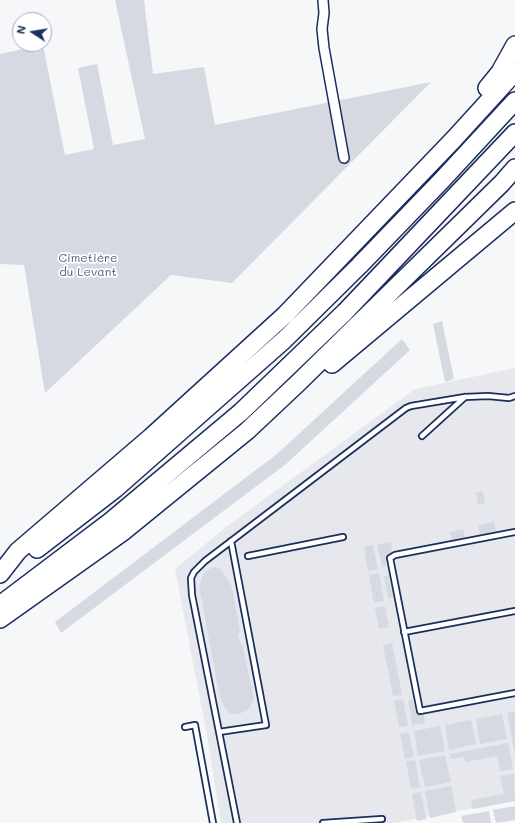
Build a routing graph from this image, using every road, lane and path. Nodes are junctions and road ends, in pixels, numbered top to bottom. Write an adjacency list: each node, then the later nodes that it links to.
1 (323, 0): 3 (street)
2 (329, 0): 3 (street)
3 (324, 13): 9 (street)
4 (515, 45): 8 (highway)
5 (515, 72): 8 (highway)
6 (515, 101): 21 (highway)
7 (515, 133): 22 (highway)
8 (454, 138): 20 (highway)
9 (344, 158)
10 (515, 168): 12 (highway)
11 (515, 211): 12 (highway)
12 (297, 384): 24 (highway)
13 (515, 396): 14 (lane)
14 (465, 397): 15 (lane); 18 (lane)
15 (422, 436)
16 (515, 532): 25 (lane)
17 (343, 537): 19 (lane)
18 (231, 542): 28 (lane); 28 (lane)
19 (248, 556)
20 (0, 574)
21 (0, 578)
22 (0, 605)
23 (515, 611): 25 (lane)
24 (0, 619)
25 (404, 632): 26 (lane)
26 (515, 693)
27 (185, 727): 30 (lane)
28 (219, 732): 31 (lane)
29 (382, 819): 32 (lane)
30 (213, 823)
31 (237, 823)
32 (323, 823)

